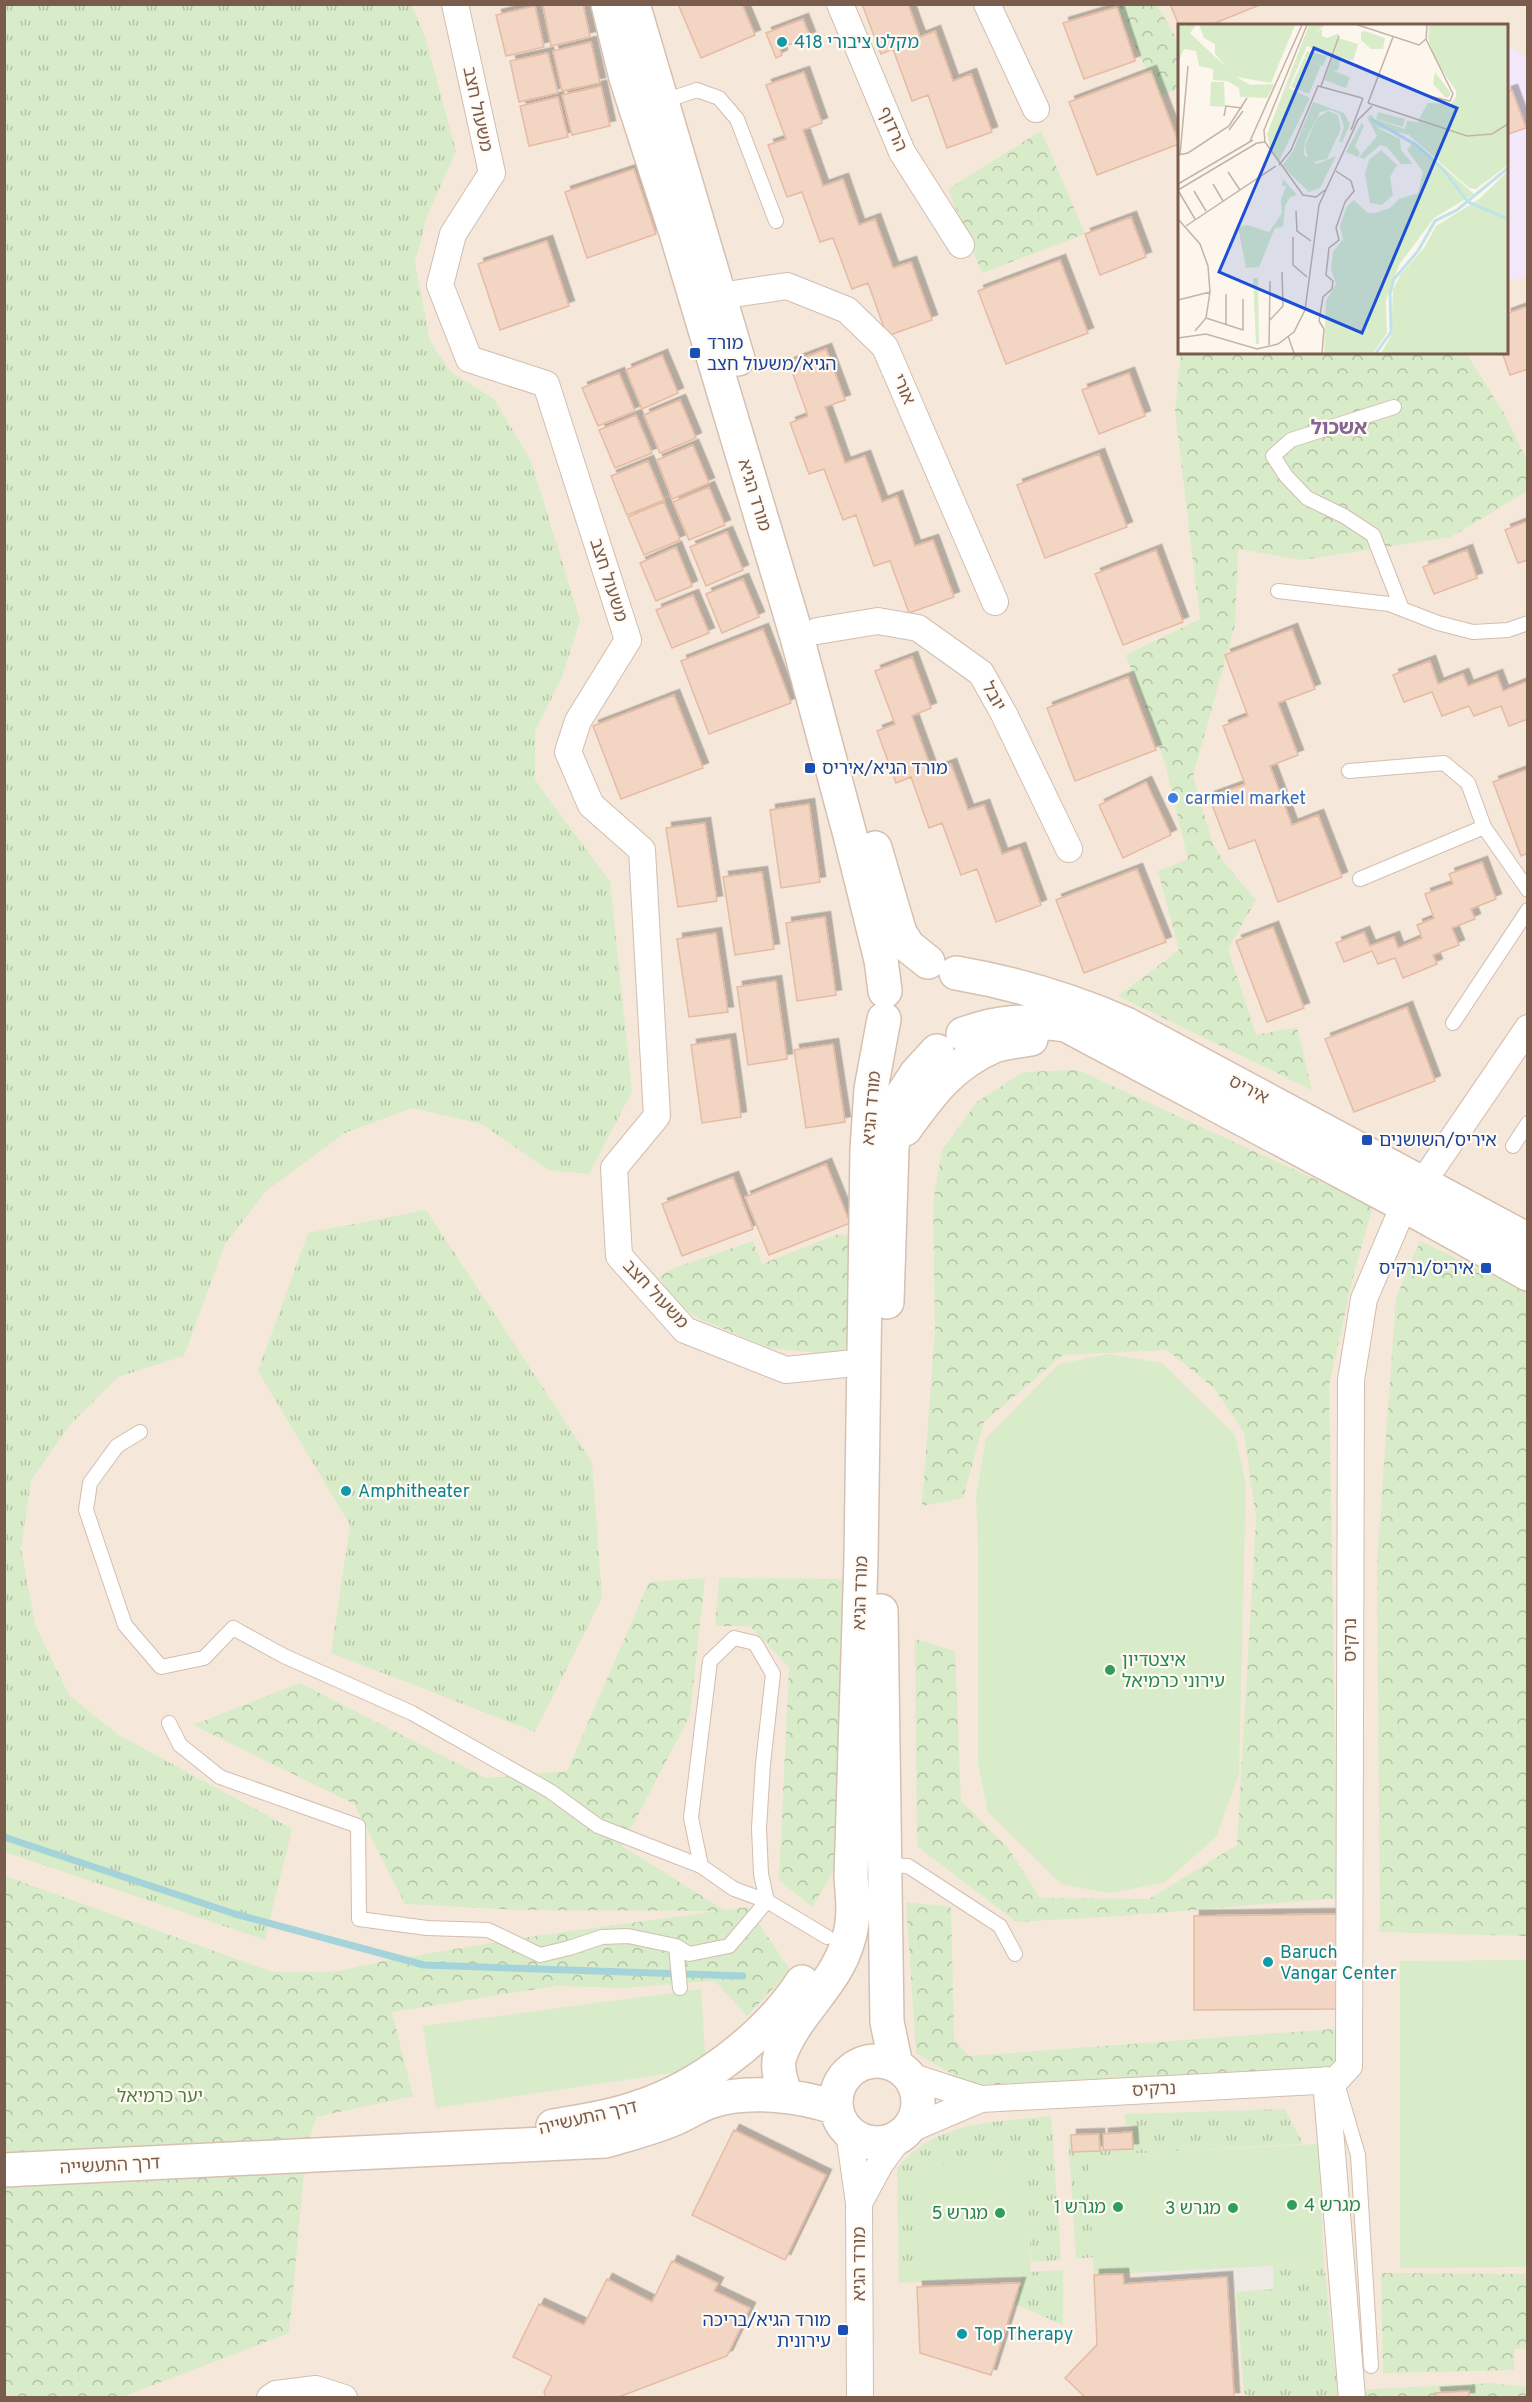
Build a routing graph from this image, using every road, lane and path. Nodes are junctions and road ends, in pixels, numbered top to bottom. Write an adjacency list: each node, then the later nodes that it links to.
1 (455, 4): 35 (street, משעול חצב)
2 (608, 4): 24 (street, מורד הגיא)
3 (633, 4): 6 (street, מורד הגיא)
4 (840, 4): 9 (street, הרדוף)
5 (987, 4): 7 (street)
6 (661, 102): 8 (lane); 10 (street, מורד הגיא)
7 (1036, 109)
8 (776, 220)
9 (961, 245)
10 (720, 296): 13 (street, אורי); 16 (street, מורד הגיא)
11 (1394, 407): 14 (lane)
12 (1278, 591): 14 (lane)
13 (995, 602)
14 (1402, 609): 15 (lane)
15 (1527, 623)
16 (817, 632): 19 (street, יובל); 23 (street, מורד הגיא)
17 (1349, 771): 18 (lane)
18 (1484, 827): 20 (lane); 21 (lane)
19 (1069, 849)
20 (1360, 879)
21 (1527, 890)
22 (1527, 910): 25 (lane)
23 (942, 968): 24 (street); 28 (street); 32 (street, איריס)
24 (884, 1005): 28 (street); 35 (street, מורד הגיא)
25 (1453, 1023)
26 (1527, 1028): 32 (street, נרקיס)
27 (1096, 1040): 28 (street, איריס); 31 (street); 32 (street, איריס)
28 (950, 1042): 31 (street, מורד הגיא)
29 (1527, 1123): 30 (lane)
30 (1513, 1146)
31 (892, 1148): 38 (street, מורד הגיא)
32 (1414, 1193): 33 (street, איריס); 34 (street, איריס); 48 (street, נרקיס)
33 (1527, 1240)
34 (1527, 1274)
35 (864, 1362): 40 (street, מורד הגיא)
36 (140, 1432): 39 (lane)
37 (169, 1723): 42 (lane)
38 (884, 1865): 44 (lane); 47 (street, מורד הגיא)
39 (701, 1866): 41 (lane); 41 (lane)
40 (851, 1878): 43 (street, דרך התעשייה); 46 (street, מורד הגיא)
41 (767, 1901): 42 (lane); 43 (lane)
42 (676, 1946): 45 (lane)
43 (822, 1947): 46 (street); 53 (street, דרך התעשייה)
44 (1016, 1954)
45 (680, 1988)
46 (820, 1994): 49 (street, מורד הגיא)
47 (903, 2071): 50 (street, נרקיס); 51 (street); 52 (street)
48 (1331, 2080): 50 (street, נרקיס); 56 (lane); 60 (street)
49 (786, 2096): 51 (street); 53 (street, דרך התעשייה)
50 (981, 2098): 52 (street, נרקיס)
51 (843, 2120): 52 (street); 55 (street, מורד הגיא)
52 (904, 2133): 55 (street, מורד הגיא)
53 (432, 2149): 54 (street, דרך התעשייה)
54 (4, 2170)
55 (859, 2203): 59 (street, מורד הגיא)
56 (1371, 2366)
57 (270, 2397): 58 (street)
58 (344, 2397)
59 (860, 2397)
60 (1352, 2397)

